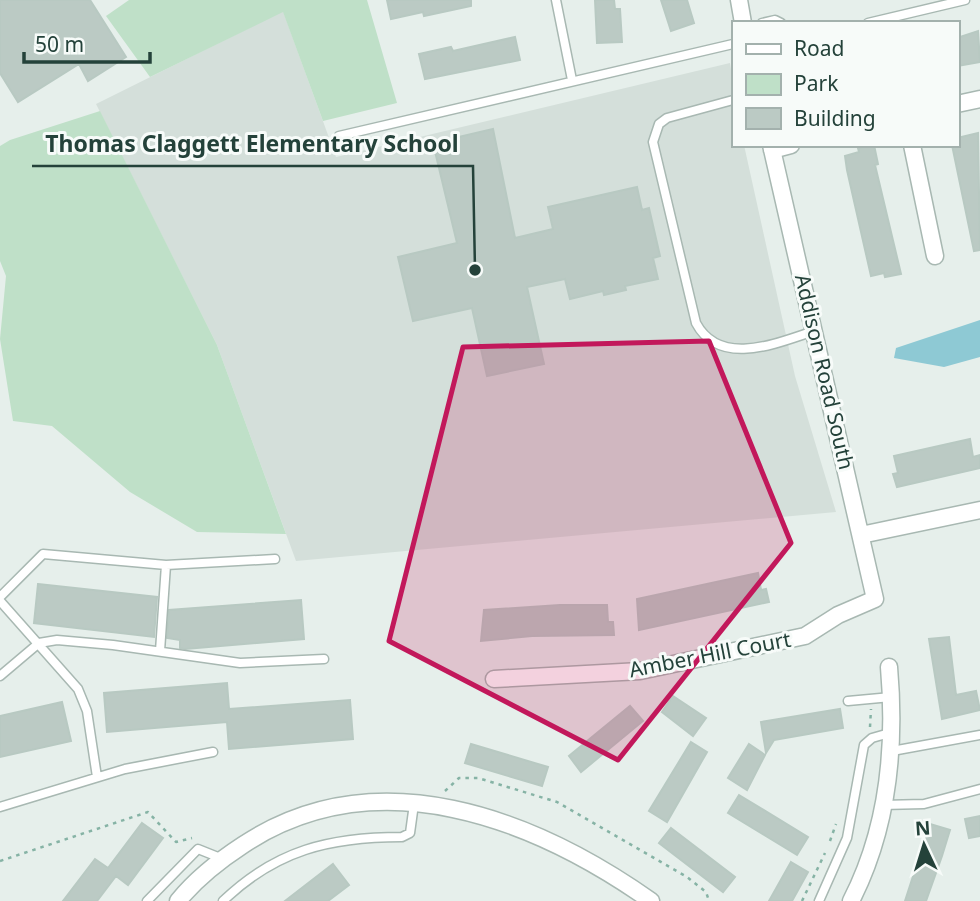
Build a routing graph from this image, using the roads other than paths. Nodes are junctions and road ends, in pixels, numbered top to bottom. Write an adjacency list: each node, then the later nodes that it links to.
1 (556, 0): 7 (lane)
2 (739, 0): 4 (street)
3 (965, 0): 5 (lane)
4 (743, 21)
5 (876, 21)
6 (732, 44): 7 (lane)
7 (572, 80): 11 (lane)
8 (980, 99): 10 (street)
9 (732, 100): 15 (lane)
10 (959, 104)
11 (340, 136)
12 (912, 147): 14 (street)
13 (772, 148): 15 (street, Addison Road South)
14 (935, 256)
15 (814, 331): 17 (street, Addison Road South)
16 (980, 510): 17 (street)
17 (861, 535): 21 (street, Addison Road South)
18 (275, 559): 19 (lane)
19 (166, 565): 20 (lane); 23 (lane)
20 (0, 599): 22 (lane)
21 (875, 599): 27 (street, Amber Hill Court)
22 (39, 643): 23 (lane); 26 (lane); 34 (lane)
23 (160, 651): 24 (lane)
24 (324, 659)
25 (888, 667): 28 (street)
26 (0, 676)
27 (494, 679)
28 (891, 697): 29 (lane); 30 (street)
29 (848, 701)
30 (893, 732): 32 (street); 44 (lane)
31 (980, 735): 32 (lane)
32 (892, 751): 37 (street)
33 (213, 752): 34 (lane)
34 (97, 777): 38 (lane)
35 (980, 789): 37 (lane)
36 (414, 804): 39 (street); 42 (lane); 43 (street)
37 (882, 805): 45 (street)
38 (0, 807)
39 (223, 859): 40 (lane); 41 (street)
40 (147, 901)
41 (178, 901)
42 (223, 901)
43 (650, 901)
44 (819, 901)
45 (850, 901)

